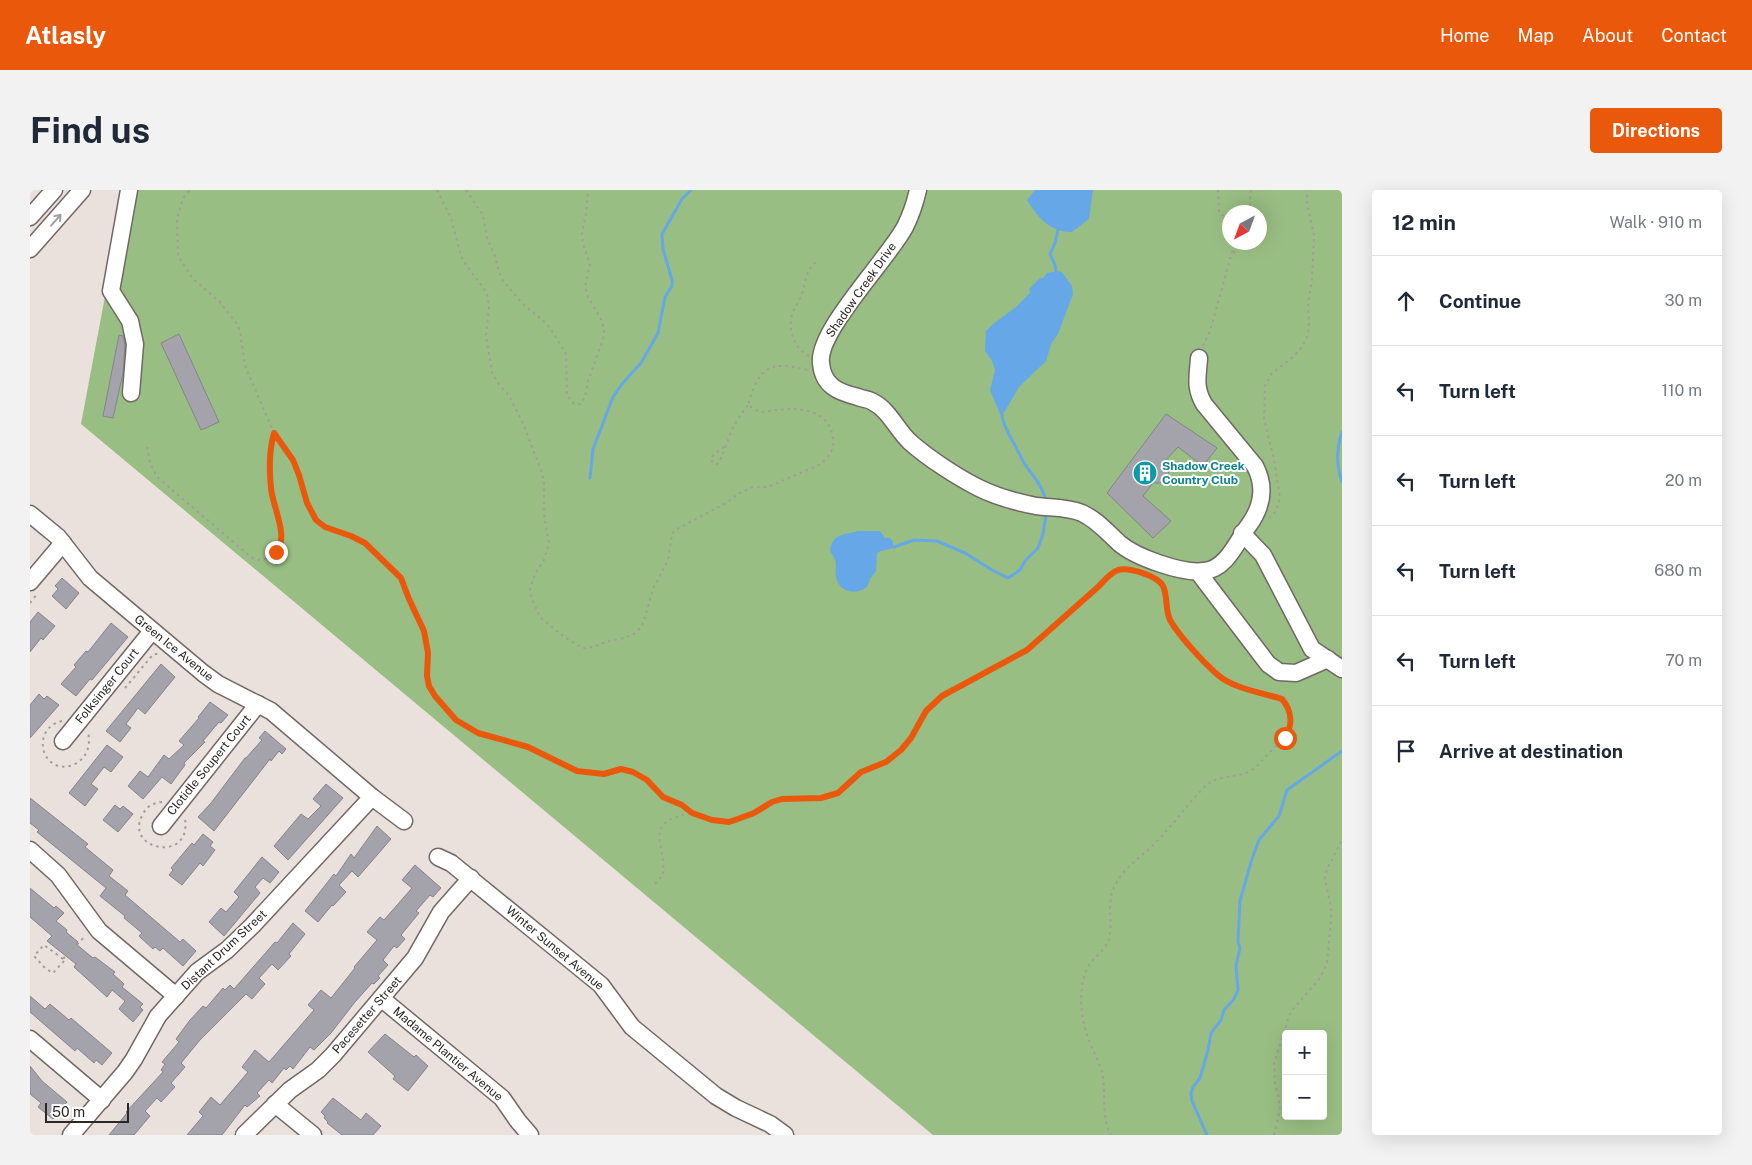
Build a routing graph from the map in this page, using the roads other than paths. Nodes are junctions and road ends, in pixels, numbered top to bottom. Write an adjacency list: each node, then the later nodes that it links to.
1 (54, 190): 5 (street)
2 (82, 190): 6 (street, one-way to 2)
3 (129, 190): 8 (street)
4 (918, 190): 12 (street, Shadow Creek Drive)
5 (30, 217)
6 (30, 249)
7 (1199, 358): 10 (street, Shadow Creek Drive)
8 (131, 394)
9 (30, 514): 11 (street, Green Ice Avenue)
10 (1246, 529): 12 (street, Shadow Creek Drive); 15 (street)
11 (63, 543): 13 (street); 14 (street, Green Ice Avenue)
12 (1198, 572): 15 (street)
13 (35, 586)
14 (152, 631): 17 (street, Green Ice Avenue); 18 (street, Folksinger Court)
15 (1328, 659): 16 (street)
16 (1342, 669)
17 (258, 704): 19 (street, Green Ice Avenue); 21 (street, Clotidle Soupert Court)
18 (62, 741)
19 (372, 797): 20 (street, Green Ice Avenue); 25 (street, Distant Drum Street)
20 (404, 821)
21 (160, 826)
22 (30, 850): 25 (street)
23 (438, 857): 24 (street, Winter Sunset Avenue)
24 (471, 878): 26 (street, Pacesetter Street); 34 (street, Winter Sunset Avenue)
25 (176, 996): 28 (street, Distant Drum Street)
26 (382, 998): 29 (street, Pacesetter Street); 33 (street, Madame Plantier Avenue)
27 (30, 1039): 28 (street)
28 (102, 1100): 30 (street, Distant Drum Street)
29 (275, 1104): 31 (street, Pacesetter Street); 32 (street)
30 (71, 1135)
31 (244, 1135)
32 (312, 1135)
33 (530, 1135)
34 (785, 1135)

